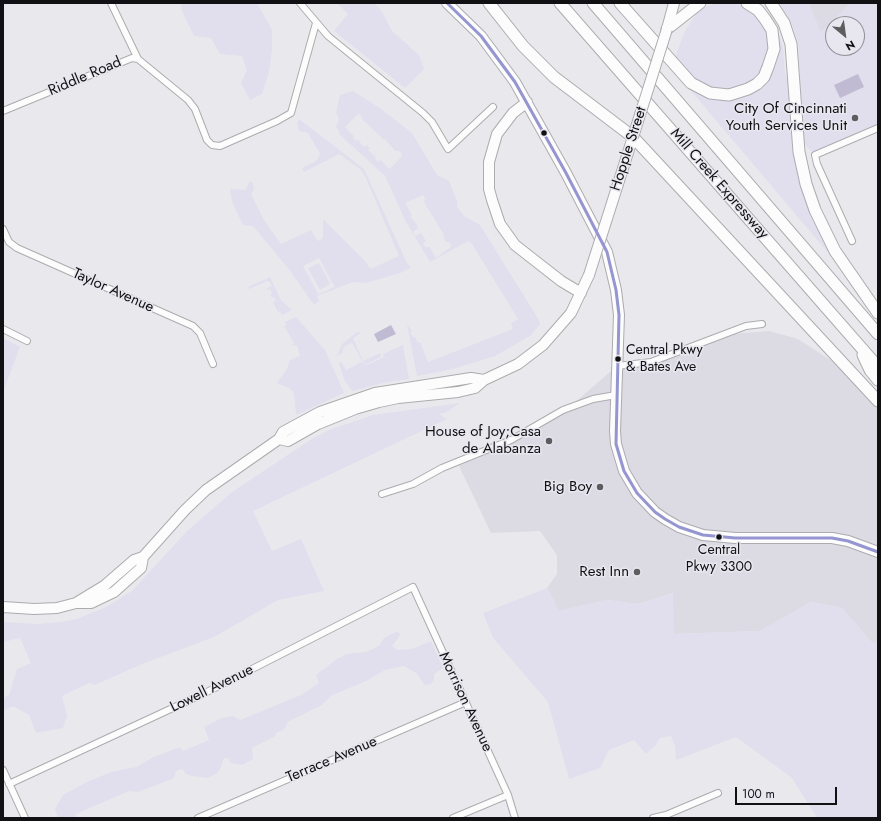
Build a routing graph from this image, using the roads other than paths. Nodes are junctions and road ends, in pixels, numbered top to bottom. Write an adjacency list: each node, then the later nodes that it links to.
1 (111, 3): 14 (street)
2 (300, 3): 12 (street)
3 (447, 3): 15 (main road)
4 (489, 3): 19 (highway)
5 (560, 3): 28 (highway, Mill Creek Expressway)
6 (593, 3): 26 (highway, Mill Creek Expressway)
7 (620, 3): 10 (highway)
8 (674, 3): 13 (main road, Hopple Street)
9 (700, 3): 13 (highway)
10 (747, 3)
11 (771, 3): 23 (highway)
12 (316, 23): 14 (street, Riddle Road); 16 (street)
13 (667, 29): 19 (main road, Hopple Street, bridge)
14 (138, 59): 17 (street, Riddle Road)
15 (527, 102): 22 (main road); 30 (main road)
16 (493, 107)
17 (3, 111)
18 (878, 128): 21 (street)
19 (633, 136): 22 (main road, Hopple Street, bridge); 34 (highway)
20 (3, 228): 29 (street, Taylor Avenue)
21 (852, 241)
22 (581, 293): 38 (main road, Hopple Street)
23 (878, 313)
24 (762, 324): 30 (street)
25 (3, 329): 27 (street)
26 (878, 334)
27 (27, 341)
28 (859, 345): 31 (highway, Mill Creek Expressway); 32 (highway)
29 (213, 364)
30 (617, 366): 33 (main road)
31 (878, 367)
32 (878, 380)
33 (616, 395): 35 (street); 36 (main road)
34 (878, 401)
35 (382, 494)
36 (878, 552)
37 (412, 587): 39 (street, Morrison Avenue); 41 (street, Lowell Avenue)
38 (3, 607)
39 (466, 702): 43 (street, Morrison Avenue); 45 (street, Terrace Avenue)
40 (3, 770): 41 (street)
41 (9, 784): 44 (street)
42 (718, 793): 48 (street)
43 (508, 795): 46 (street); 47 (street, Morrison Avenue)
44 (25, 818)
45 (198, 818)
46 (452, 818)
47 (515, 818)
48 (653, 818)

